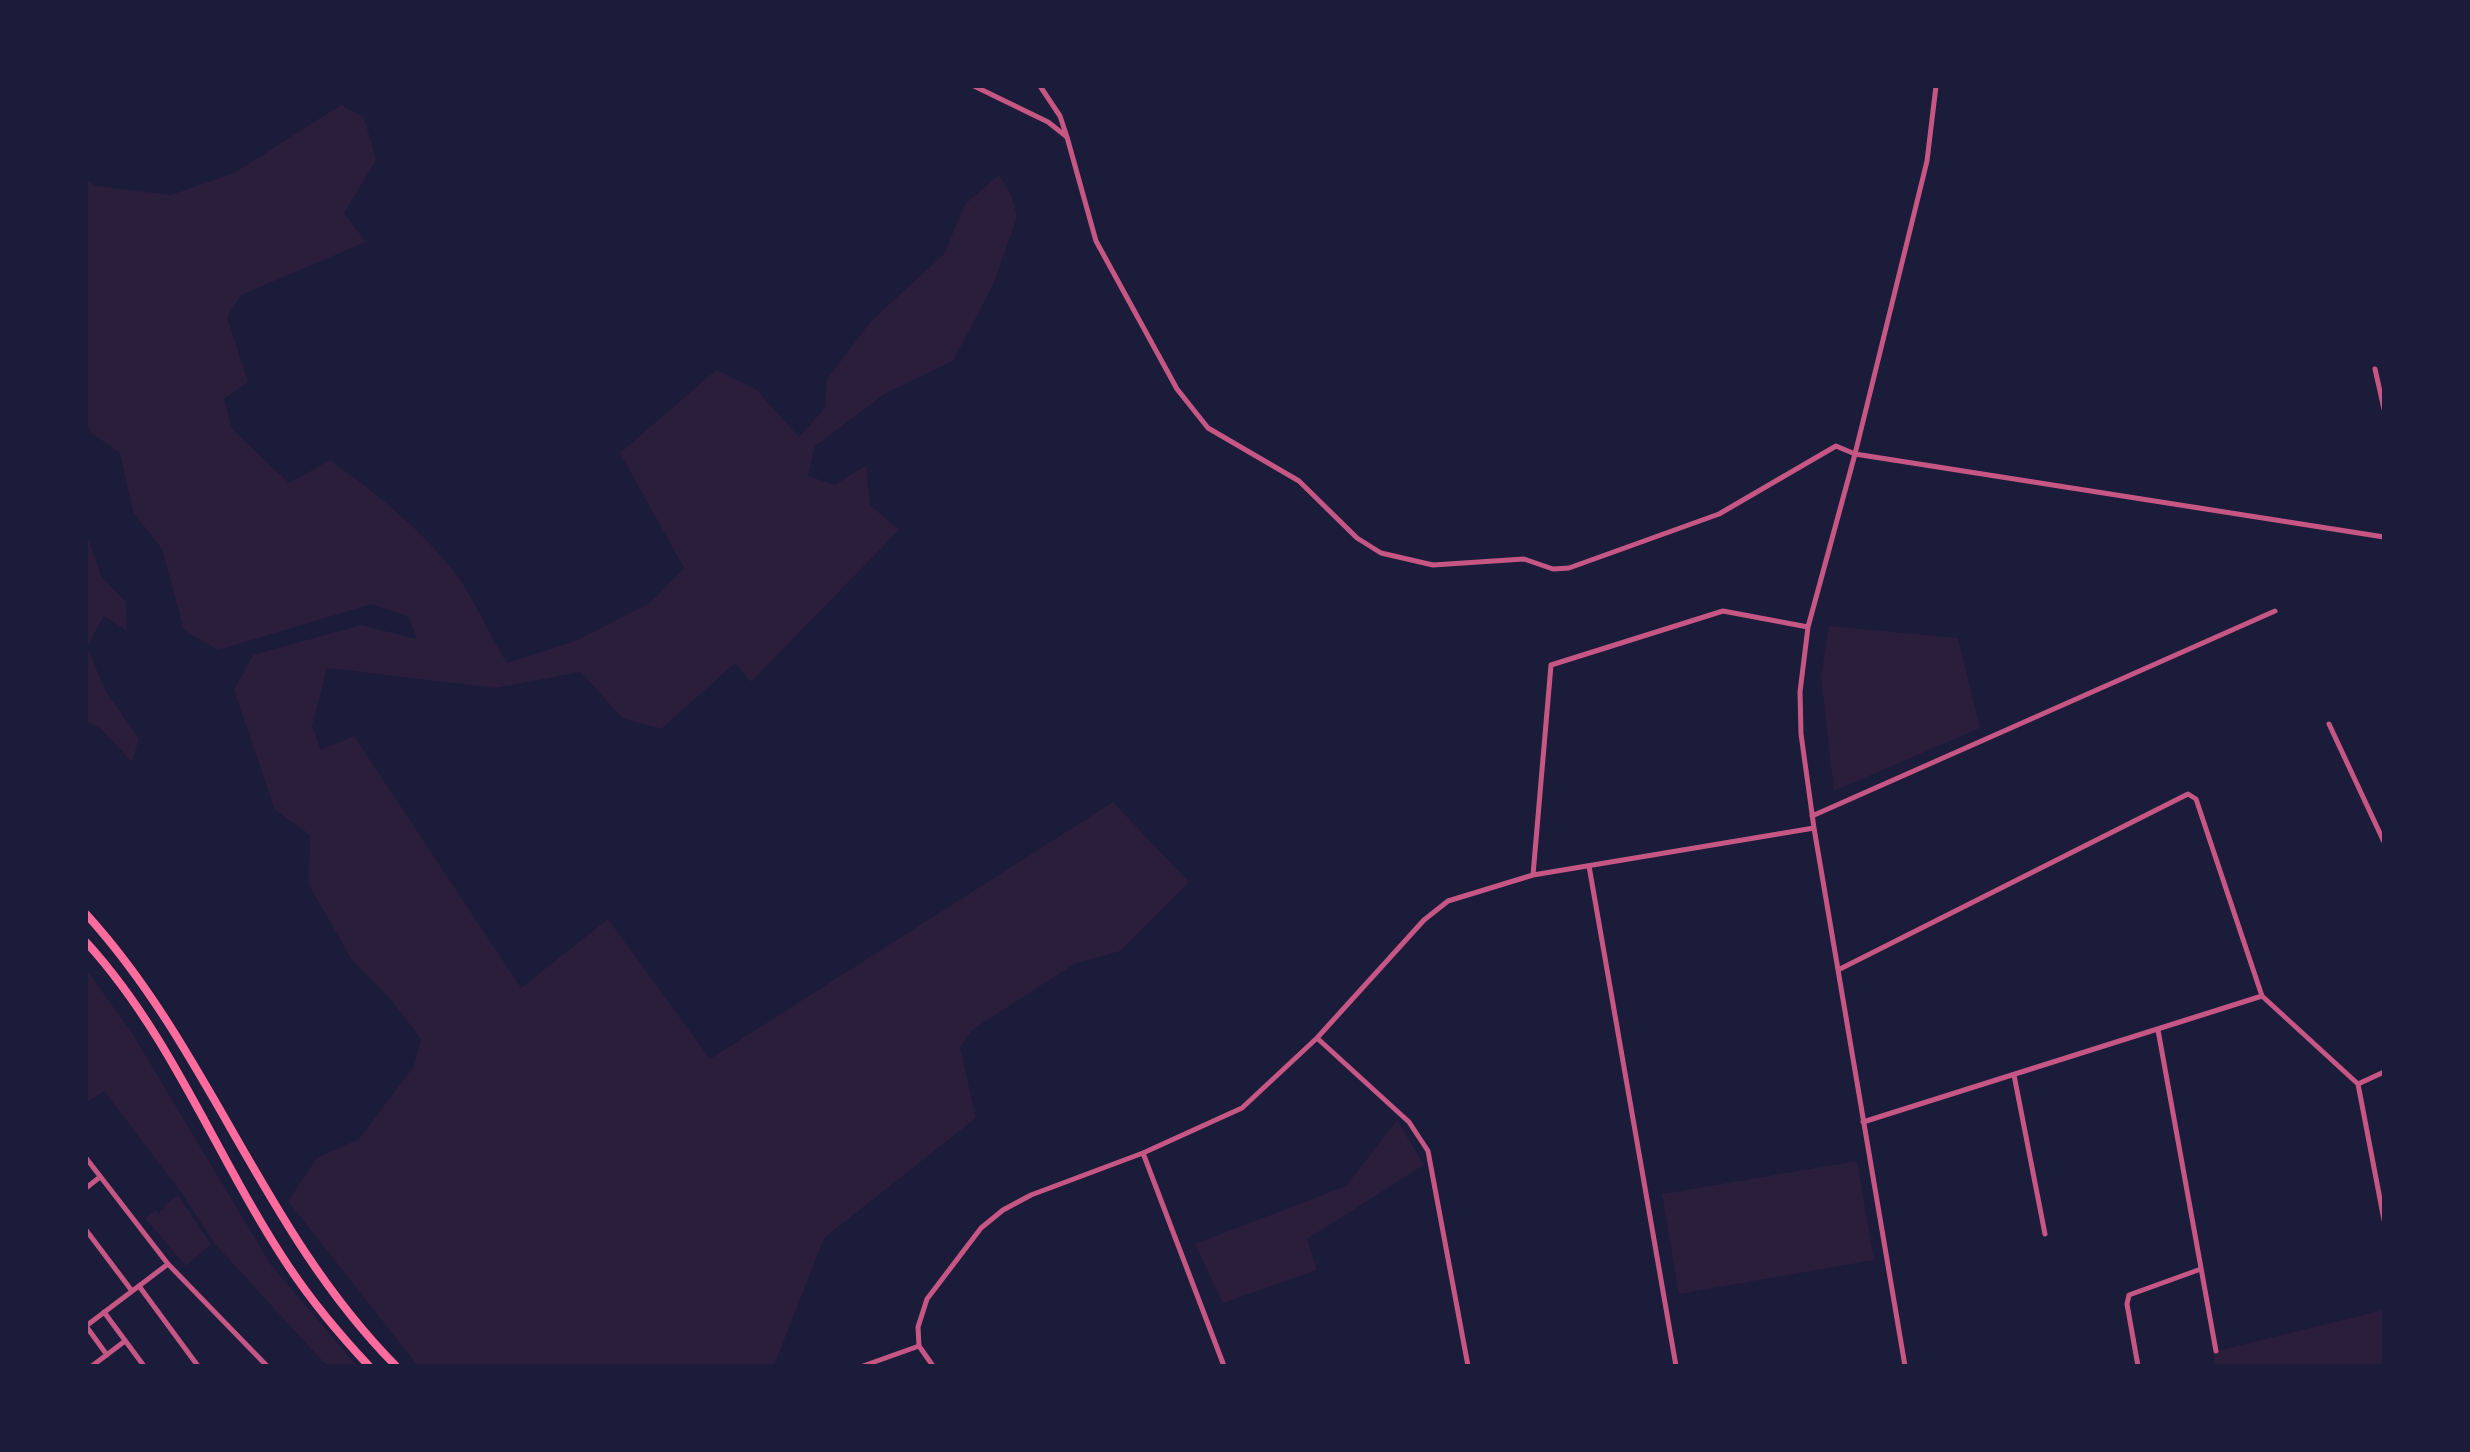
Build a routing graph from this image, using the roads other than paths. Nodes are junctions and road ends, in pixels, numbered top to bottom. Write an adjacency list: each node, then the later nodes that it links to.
1 (974, 86): 4 (street)
2 (1040, 86): 4 (street)
3 (1936, 86): 7 (street)
4 (1067, 137): 7 (street)
5 (2375, 369): 6 (street)
6 (2384, 409)
7 (1855, 454): 8 (street); 10 (street)
8 (2384, 537)
9 (2275, 611): 12 (street)
10 (1808, 627): 12 (street); 16 (street)
11 (2329, 724): 14 (street)
12 (1812, 816): 13 (street)
13 (1814, 828): 15 (street); 19 (street)
14 (2384, 842)
15 (1589, 866): 16 (street); 53 (street)
16 (1533, 875): 22 (street)
17 (86, 914): 48 (highway)
18 (86, 942): 47 (highway)
19 (1838, 970): 20 (street); 26 (street)
20 (2262, 996): 21 (street); 25 (street)
21 (2158, 1030): 24 (street); 35 (street)
22 (1317, 1038): 27 (street); 52 (street)
23 (2384, 1072): 25 (street)
24 (2014, 1075): 26 (street); 32 (street)
25 (2358, 1084): 31 (street)
26 (1863, 1122): 54 (street)
27 (1143, 1153): 40 (street); 51 (street)
28 (86, 1158): 29 (street)
29 (100, 1177): 30 (street); 34 (street)
30 (86, 1188)
31 (2384, 1220)
32 (2045, 1234)
33 (87, 1235): 37 (street)
34 (168, 1264): 36 (street); 46 (street)
35 (2201, 1269): 41 (street); 55 (street)
36 (139, 1286): 37 (street); 45 (street)
37 (132, 1291): 38 (street)
38 (104, 1312): 39 (street); 42 (street)
39 (125, 1341): 42 (street); 44 (street)
40 (919, 1346): 49 (street); 50 (street)
41 (2216, 1351)
42 (107, 1355): 43 (street)
43 (92, 1366)
44 (144, 1366)
45 (198, 1366)
46 (267, 1366)
47 (369, 1366)
48 (396, 1366)
49 (863, 1366)
50 (933, 1366)
51 (1224, 1366)
52 (1468, 1366)
53 (1676, 1366)
54 (1905, 1366)
55 (2138, 1366)

